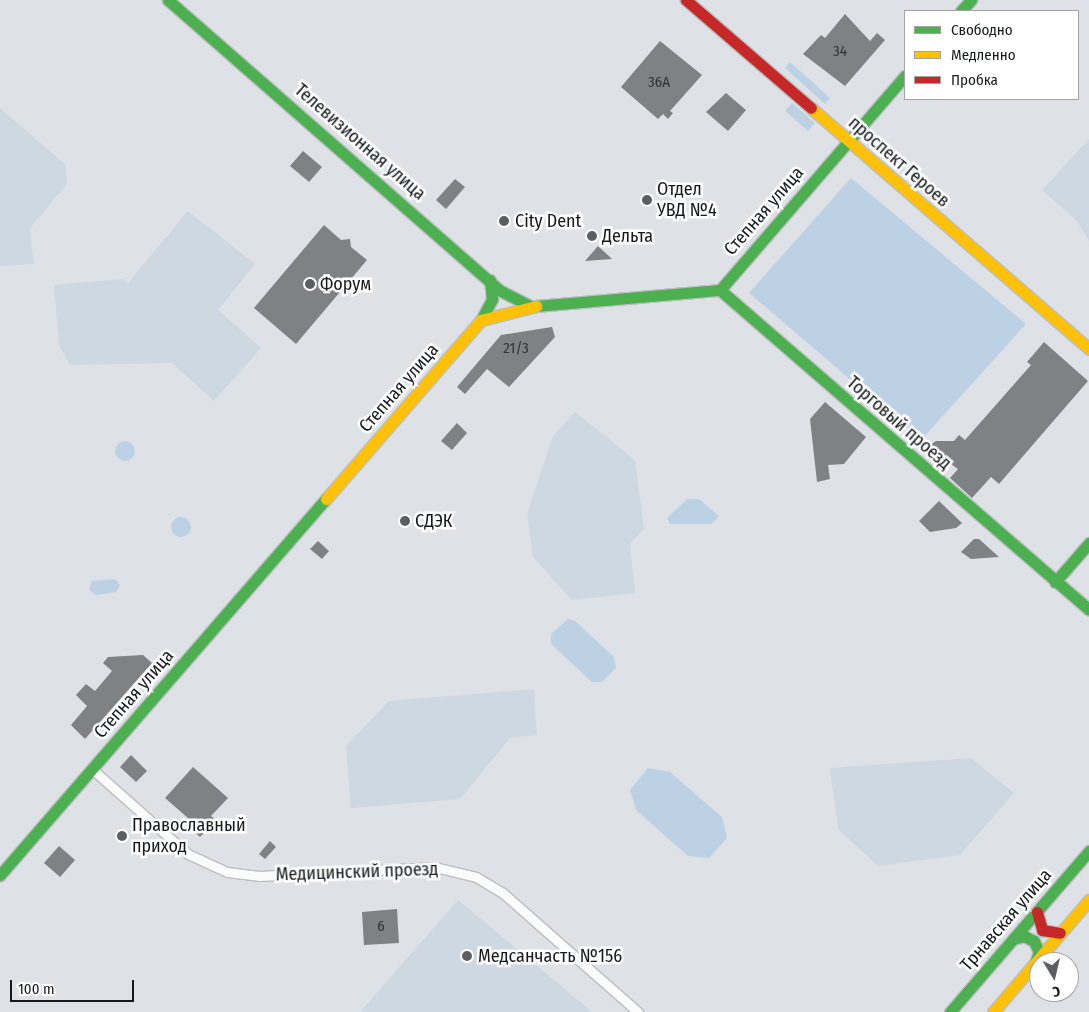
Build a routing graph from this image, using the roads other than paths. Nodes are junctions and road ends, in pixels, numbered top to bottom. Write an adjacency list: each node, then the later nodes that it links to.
1 (168, 0): 7 (street, Телевизионная улица)
2 (686, 0): 6 (street, проспект Героев)
3 (971, 0): 4 (street)
4 (963, 10)
5 (904, 77): 6 (street, Степная улица)
6 (848, 141): 8 (street, Степная улица); 11 (street, проспект Героев)
7 (490, 280): 9 (street, Телевизионная улица); 10 (street)
8 (720, 290): 9 (street, Степная улица); 13 (street, Торговый проезд)
9 (531, 306): 10 (street, Степная улица)
10 (481, 320): 15 (street, Степная улица)
11 (1089, 349)
12 (1089, 543): 13 (street)
13 (1055, 582): 14 (street, Торговый проезд)
14 (1089, 610)
15 (92, 769): 17 (street, Степная улица); 26 (street, Медицинский проезд)
16 (1089, 851): 19 (street, Трнавская улица)
17 (0, 875)
18 (1089, 900): 20 (street)
19 (1037, 912): 20 (street); 21 (street, Трнавская улица)
20 (1060, 933): 23 (street)
21 (1013, 939): 22 (street); 27 (street, Трнавская улица)
22 (1039, 952)
23 (1044, 952)
24 (1029, 970): 25 (street)
25 (995, 1011)
26 (638, 1012)
27 (950, 1012)

